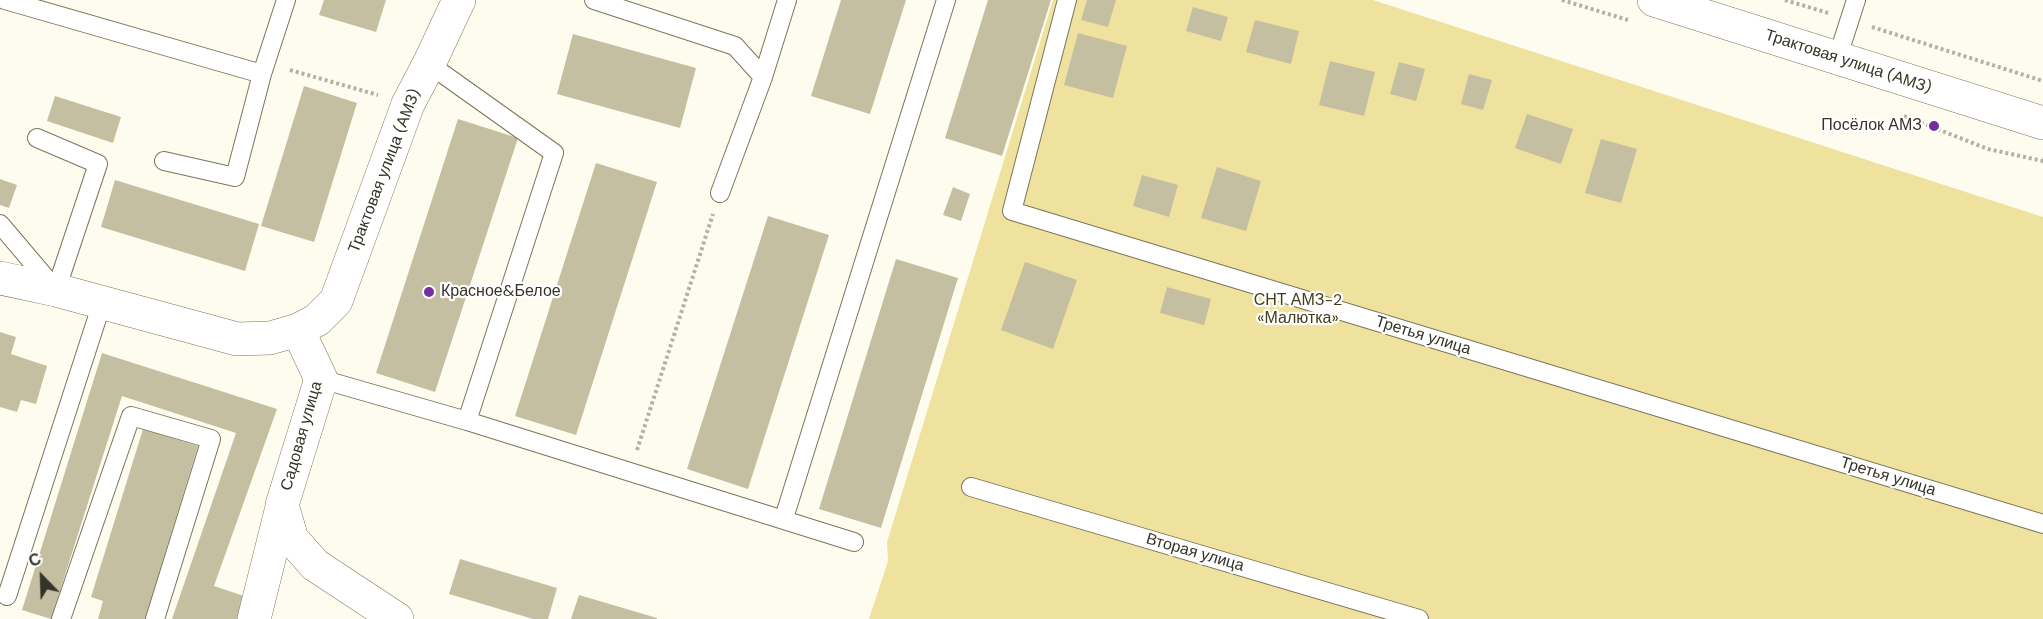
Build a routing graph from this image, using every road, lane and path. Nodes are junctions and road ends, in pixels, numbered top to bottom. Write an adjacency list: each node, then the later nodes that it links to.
1 (5, 0): 14 (lane)
2 (286, 0): 14 (lane)
3 (459, 0): 13 (street, Трактовая улица (АМЗ))
4 (594, 0): 15 (lane)
5 (787, 0): 15 (lane)
6 (946, 0): 32 (lane)
7 (1067, 0): 33 (lane, Третья улица)
8 (1654, 0): 12 (street, Трактовая улица (АМЗ))
9 (1785, 0): 11 (path)
10 (1856, 0): 11 (lane)
11 (1849, 20): 12 (lane); 16 (path)
12 (1837, 59): 18 (street, Трактовая улица (АМЗ))
13 (429, 64): 17 (street, Трактовая улица (АМЗ)); 28 (lane)
14 (264, 69): 17 (path); 20 (lane)
15 (763, 77): 21 (lane)
16 (2043, 81)
17 (408, 104): 26 (street, Трактовая улица (АМЗ))
18 (2043, 123)
19 (37, 138): 24 (lane)
20 (164, 161)
21 (720, 193): 29 (path)
22 (0, 224): 24 (lane)
23 (0, 278): 24 (street)
24 (56, 290): 25 (street)
25 (102, 303): 26 (street); 35 (lane)
26 (298, 330): 27 (street, Садовая улица)
27 (321, 379): 28 (lane); 31 (street, Садовая улица)
28 (467, 421): 29 (lane)
29 (630, 471): 32 (lane)
30 (970, 488): 40 (lane, Вторая улица)
31 (282, 505): 38 (street); 39 (street, Садовая улица)
32 (784, 518): 34 (lane)
33 (2043, 524)
34 (854, 542)
35 (7, 596)
36 (61, 619): 37 (lane)
37 (155, 619)
38 (254, 619)
39 (397, 619)
40 (1419, 619)

